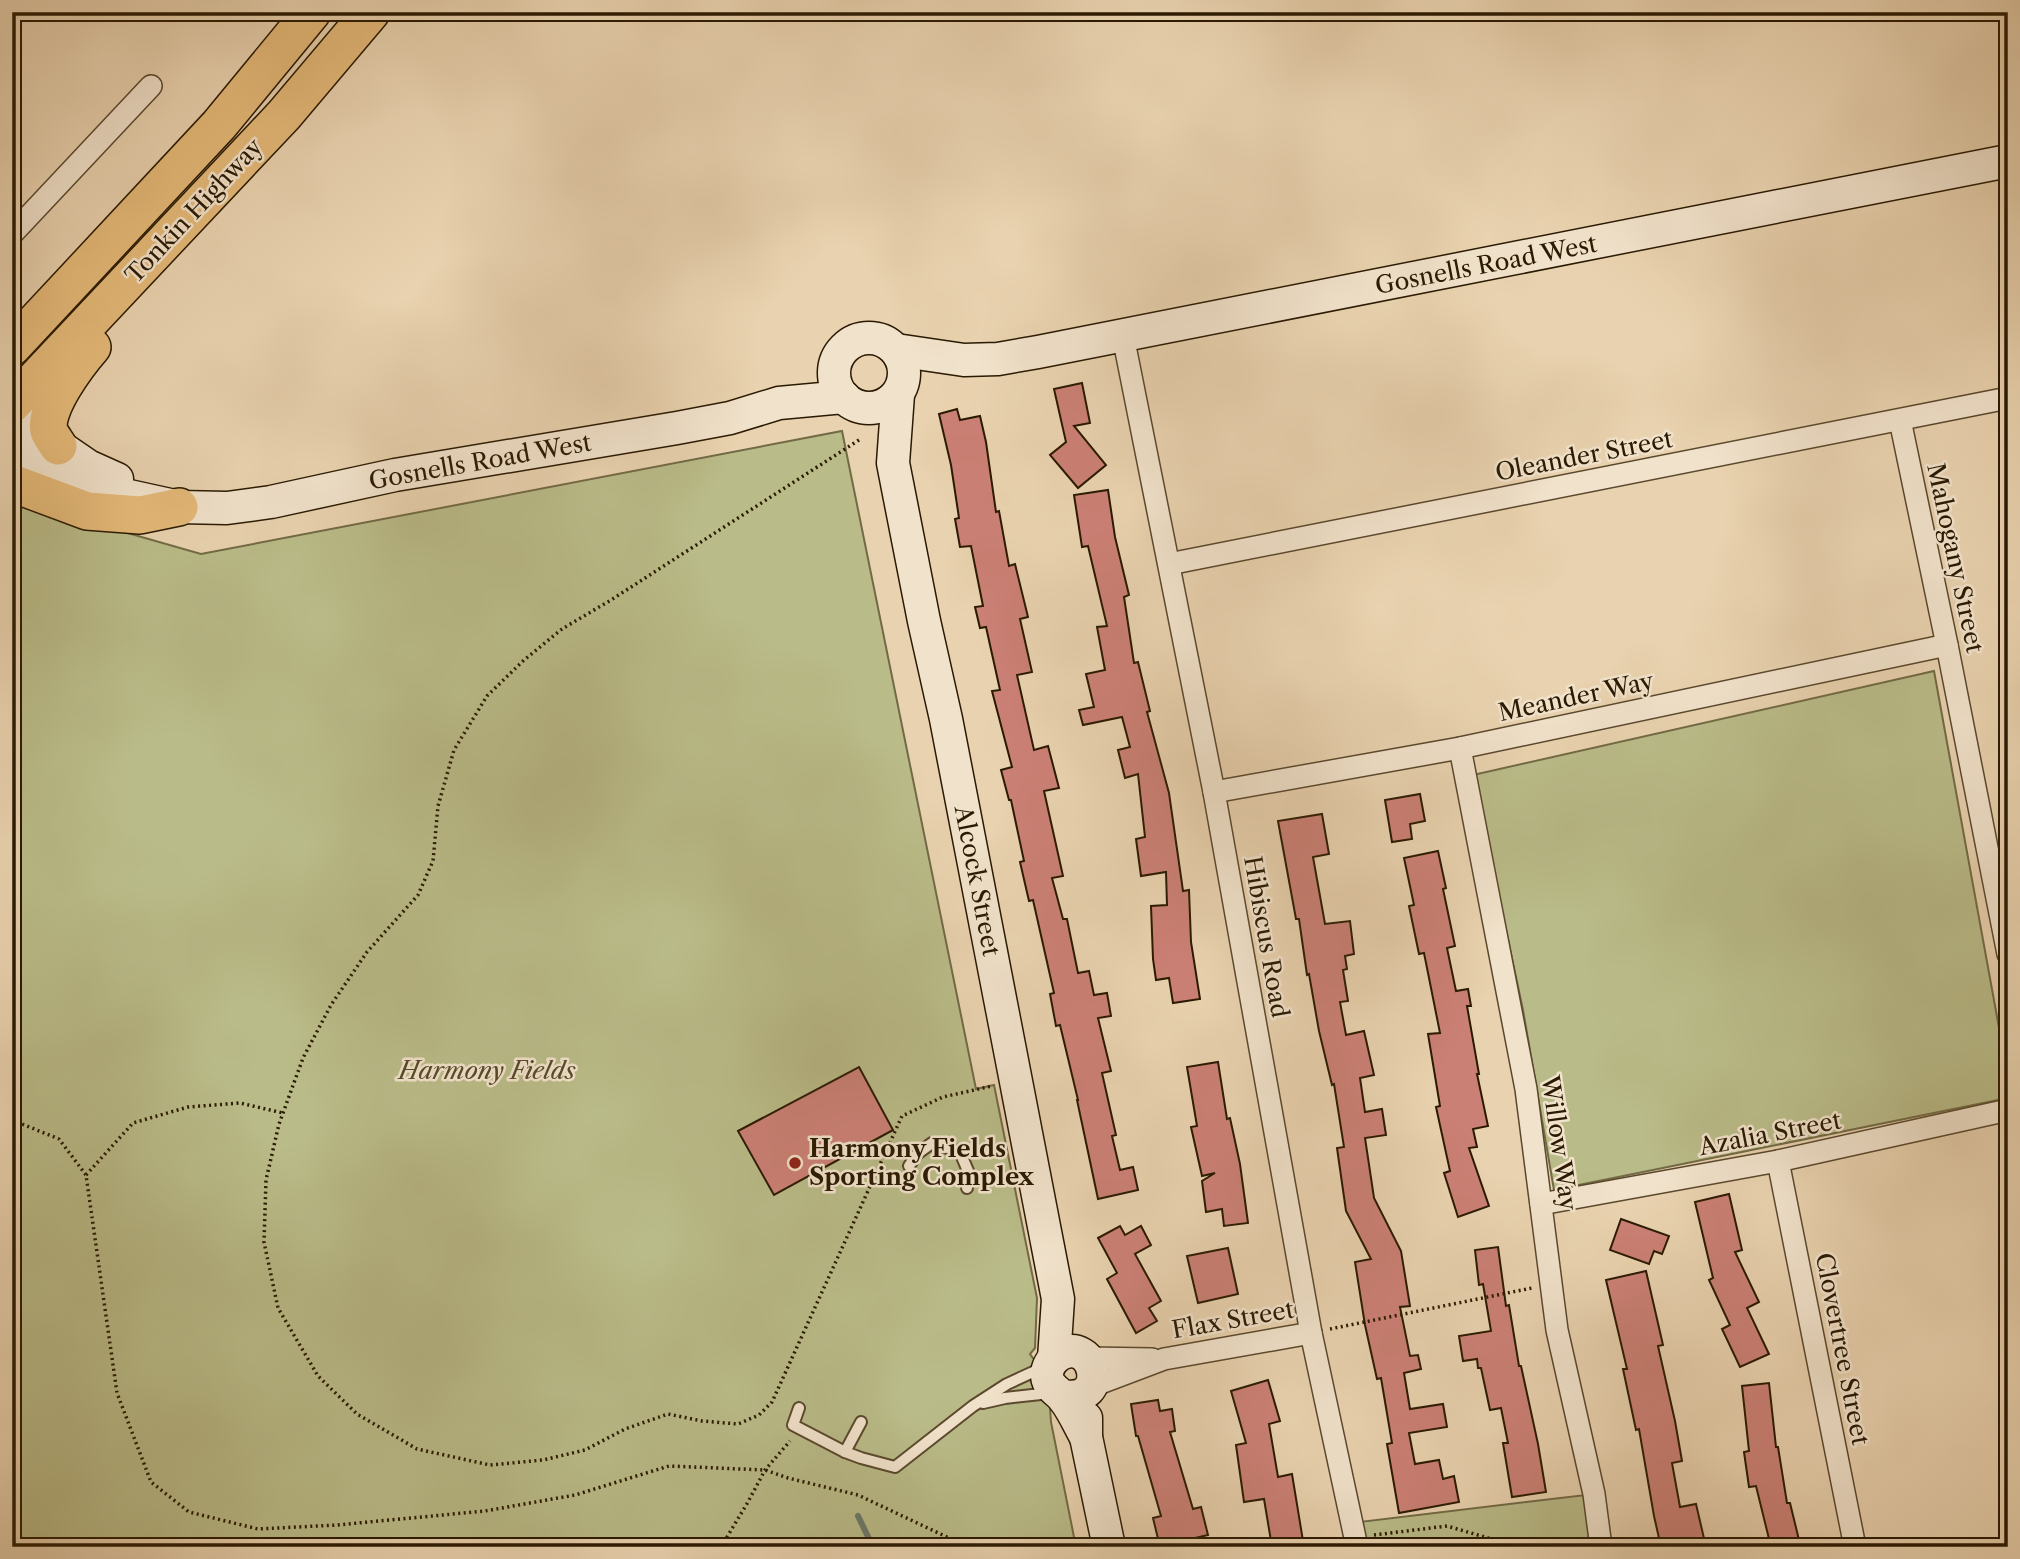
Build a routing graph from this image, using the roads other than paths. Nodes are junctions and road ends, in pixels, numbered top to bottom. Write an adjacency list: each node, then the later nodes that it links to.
1 (312, 12): 8 (highway, Tonkin Highway)
2 (371, 12): 4 (highway, Tonkin Highway)
3 (151, 86): 6 (street)
4 (284, 115): 16 (highway, Tonkin Highway); 20 (highway)
5 (2008, 162): 7 (main road, Gosnells Road West)
6 (12, 234)
7 (1123, 336): 10 (main road, Gosnells Road West); 24 (street, Hibiscus Road)
8 (12, 347)
9 (896, 350): 10 (main road, Gosnells Road West); 11 (main road, Gosnells Road West); 12 (main road)
10 (964, 360): 12 (main road, Gosnells Road West)
11 (837, 361): 14 (main road); 15 (main road, Gosnells Road West)
12 (900, 391): 14 (main road, Gosnells Road West); 21 (main road, Alcock Street)
13 (2008, 398): 18 (street, Oleander Street)
14 (849, 400): 15 (main road, Gosnells Road West); 21 (main road, Alcock Street)
15 (779, 403): 23 (main road, Gosnells Road West)
16 (12, 404)
17 (12, 414): 20 (main road, Gosnells Road West)
18 (1899, 420): 24 (street, Oleander Street); 25 (street, Mahogany Street)
19 (12, 446): 23 (main road, Gosnells Road West)
20 (58, 446): 23 (main road, Gosnells Road West)
21 (893, 463): 35 (main road, Alcock Street)
22 (12, 483): 23 (highway)
23 (179, 507)
24 (1170, 564): 27 (street, Hibiscus Road)
25 (1947, 645): 26 (street, Meander Way); 28 (street, Mahogany Street)
26 (1460, 748): 27 (street, Meander Way); 33 (street, Willow Way)
27 (1214, 792): 34 (street, Hibiscus Road)
28 (2008, 954)
29 (2008, 1110): 30 (street, Azalia Street)
30 (1778, 1161): 33 (street, Azalia Street); 43 (street, Clovertree Street)
31 (909, 1166): 32 (lane)
32 (967, 1188)
33 (1541, 1204): 42 (street, Willow Way)
34 (1311, 1333): 35 (street, Flax Street); 40 (street, Hibiscus Road)
35 (1071, 1375): 36 (lane); 36 (lane); 41 (main road)
36 (973, 1406): 39 (lane)
37 (799, 1408): 39 (lane)
38 (861, 1422): 39 (lane)
39 (845, 1452)
40 (1356, 1542)
41 (1109, 1547)
42 (1601, 1547)
43 (1855, 1547)

